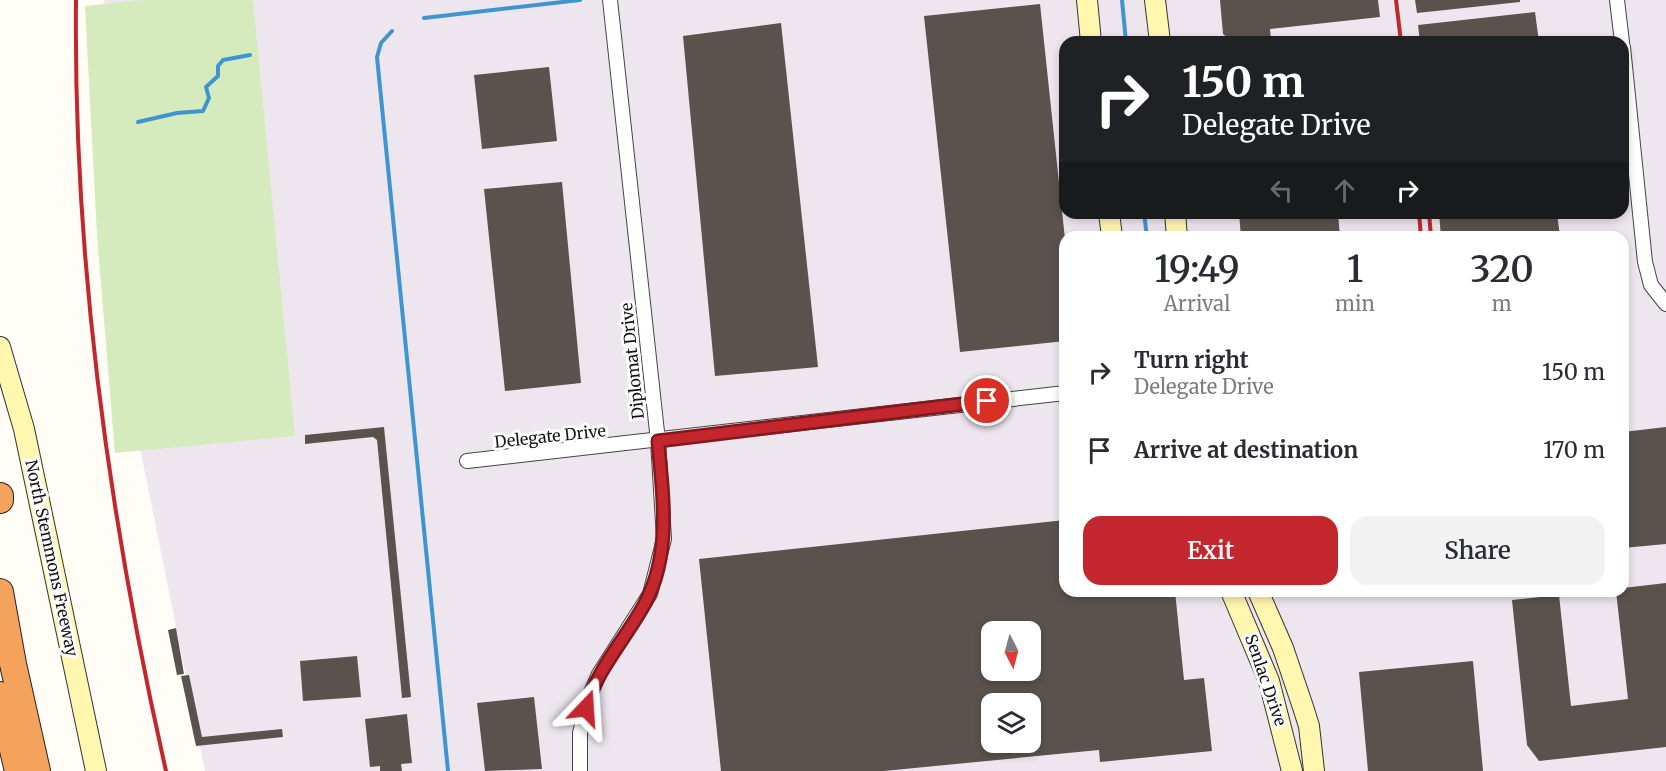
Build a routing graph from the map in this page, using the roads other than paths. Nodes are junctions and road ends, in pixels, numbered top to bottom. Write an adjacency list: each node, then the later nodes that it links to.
1 (610, 0): 12 (street, Diplomat Drive)
2 (1087, 0): 5 (street)
3 (1155, 0): 6 (street)
4 (1617, 0): 7 (street)
5 (1090, 36)
6 (1159, 36)
7 (1621, 36)
8 (1629, 106): 9 (street)
9 (1666, 304)
10 (0, 347): 22 (street, North Stemmons Freeway)
11 (1059, 394): 12 (street, Delegate Drive)
12 (658, 441): 13 (street, Delegate Drive); 23 (street, Diplomat Drive)
13 (467, 461)
14 (0, 592): 21 (highway)
15 (1234, 597): 18 (street, Senlac Drive)
16 (1261, 597): 17 (street, Senlac Drive)
17 (1277, 636): 18 (street); 25 (street, Senlac Drive)
18 (1256, 646): 24 (street, Senlac Drive)
19 (0, 695): 20 (highway)
20 (18, 771)
21 (37, 771)
22 (96, 771)
23 (580, 771)
24 (1293, 771)
25 (1314, 771)

